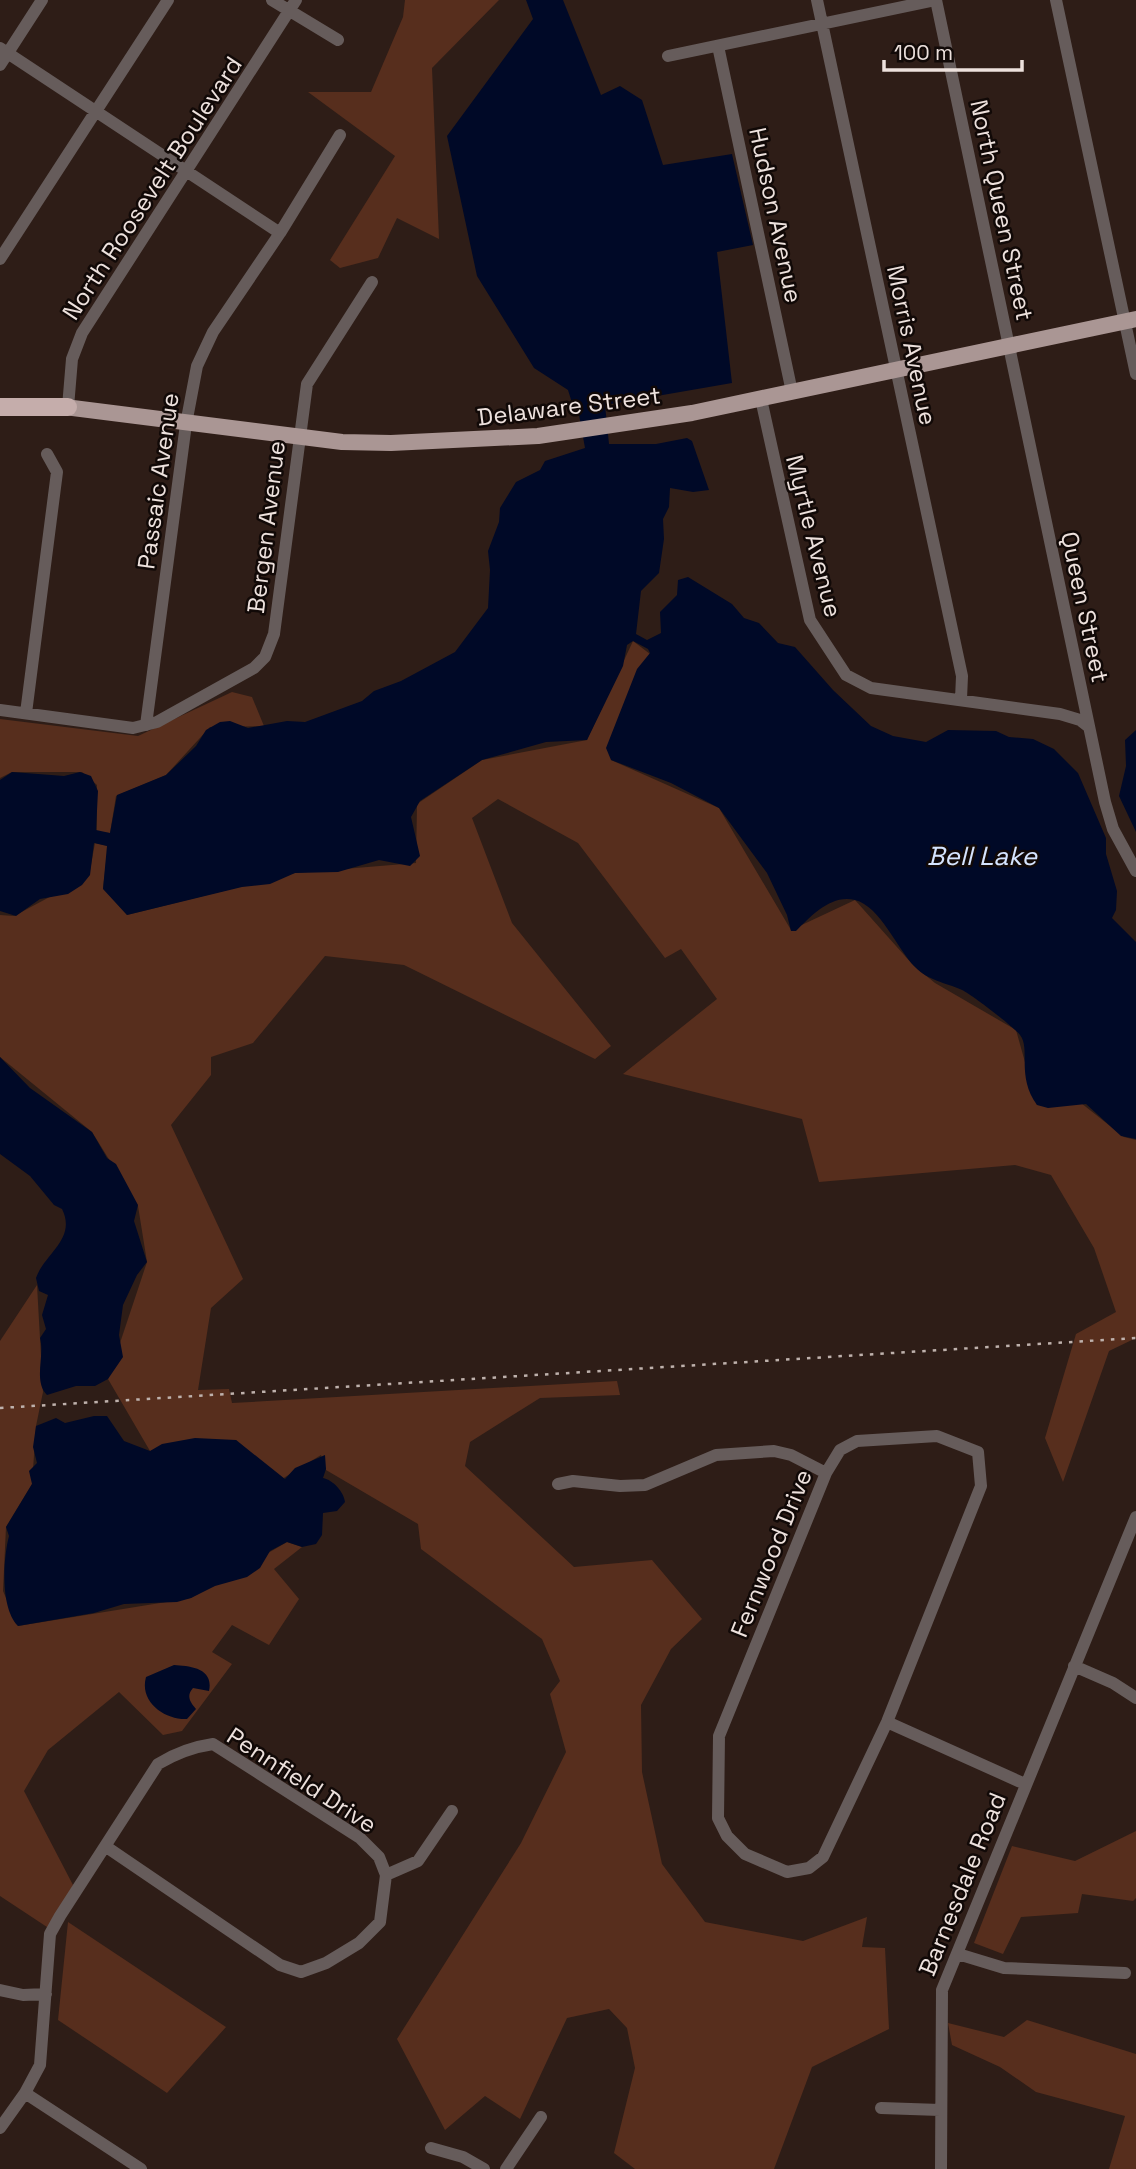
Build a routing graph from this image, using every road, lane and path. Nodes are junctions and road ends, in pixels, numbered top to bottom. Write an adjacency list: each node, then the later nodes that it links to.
1 (42, 0): 11 (street)
2 (168, 0): 14 (street)
3 (272, 0): 7 (street)
4 (817, 0): 8 (street, Morris Avenue)
5 (936, 0): 8 (street); 21 (street, North Queen Street)
6 (1056, 0): 20 (street)
7 (293, 5): 9 (street); 16 (street, North Roosevelt Boulevard)
8 (822, 24): 10 (street); 22 (street, Morris Avenue)
9 (338, 40)
10 (718, 46): 12 (street); 24 (street, Hudson Avenue)
11 (4, 50): 13 (street); 14 (street)
12 (668, 56)
13 (0, 65)
14 (95, 113): 16 (street); 18 (street)
15 (340, 135): 17 (street, Passaic Avenue)
16 (186, 171): 17 (street); 28 (street, North Roosevelt Boulevard)
17 (280, 233): 29 (street, Passaic Avenue)
18 (0, 259)
19 (372, 282): 30 (street, Bergen Avenue)
20 (1130, 321): 21 (main road, Delaware Street); 23 (street)
21 (1009, 346): 22 (main road, Delaware Street); 36 (street, Queen Street)
22 (895, 370): 24 (main road, Delaware Street); 32 (street, Morris Avenue)
23 (1136, 374)
24 (792, 392): 26 (main road, Delaware Street)
25 (0, 399): 28 (main road, Delaware Street)
26 (761, 399): 30 (main road, Delaware Street); 32 (street, Myrtle Avenue)
27 (0, 407): 28 (highway)
28 (68, 407): 29 (main road, Delaware Street)
29 (186, 424): 30 (main road, Delaware Street); 35 (street, Passaic Avenue)
30 (298, 438): 35 (street, Bergen Avenue)
31 (47, 454): 34 (street)
32 (961, 699): 36 (street, Myrtle Avenue)
33 (0, 710): 34 (street)
34 (26, 713): 35 (street)
35 (145, 725)
36 (1089, 727): 37 (street, Queen Street)
37 (1136, 871)
38 (826, 1472): 39 (street); 43 (street, Fernwood Drive); 43 (street, Fernwood Drive)
39 (558, 1484)
40 (1136, 1517): 41 (street, Barnesdale Road)
41 (1074, 1666): 42 (street); 44 (street, Barnesdale Road)
42 (1136, 1698)
43 (887, 1722): 44 (street)
44 (1024, 1784): 48 (street, Barnesdale Road)
45 (452, 1811): 47 (street)
46 (105, 1846): 47 (street); 47 (street, Pennfield Drive); 51 (street, Pennfield Drive)
47 (386, 1875)
48 (958, 1954): 49 (street); 54 (street, Barnesdale Road)
49 (1125, 1973)
50 (0, 1990): 51 (street)
51 (46, 1994): 52 (street, Pennfield Drive)
52 (25, 2092): 56 (street, Pennfield Drive); 58 (street)
53 (881, 2108): 54 (street)
54 (940, 2110): 61 (street, Barnesdale Road)
55 (541, 2117): 60 (street)
56 (0, 2128)
57 (431, 2148): 59 (street)
58 (141, 2169)
59 (484, 2169)
60 (506, 2169)
61 (941, 2169)

